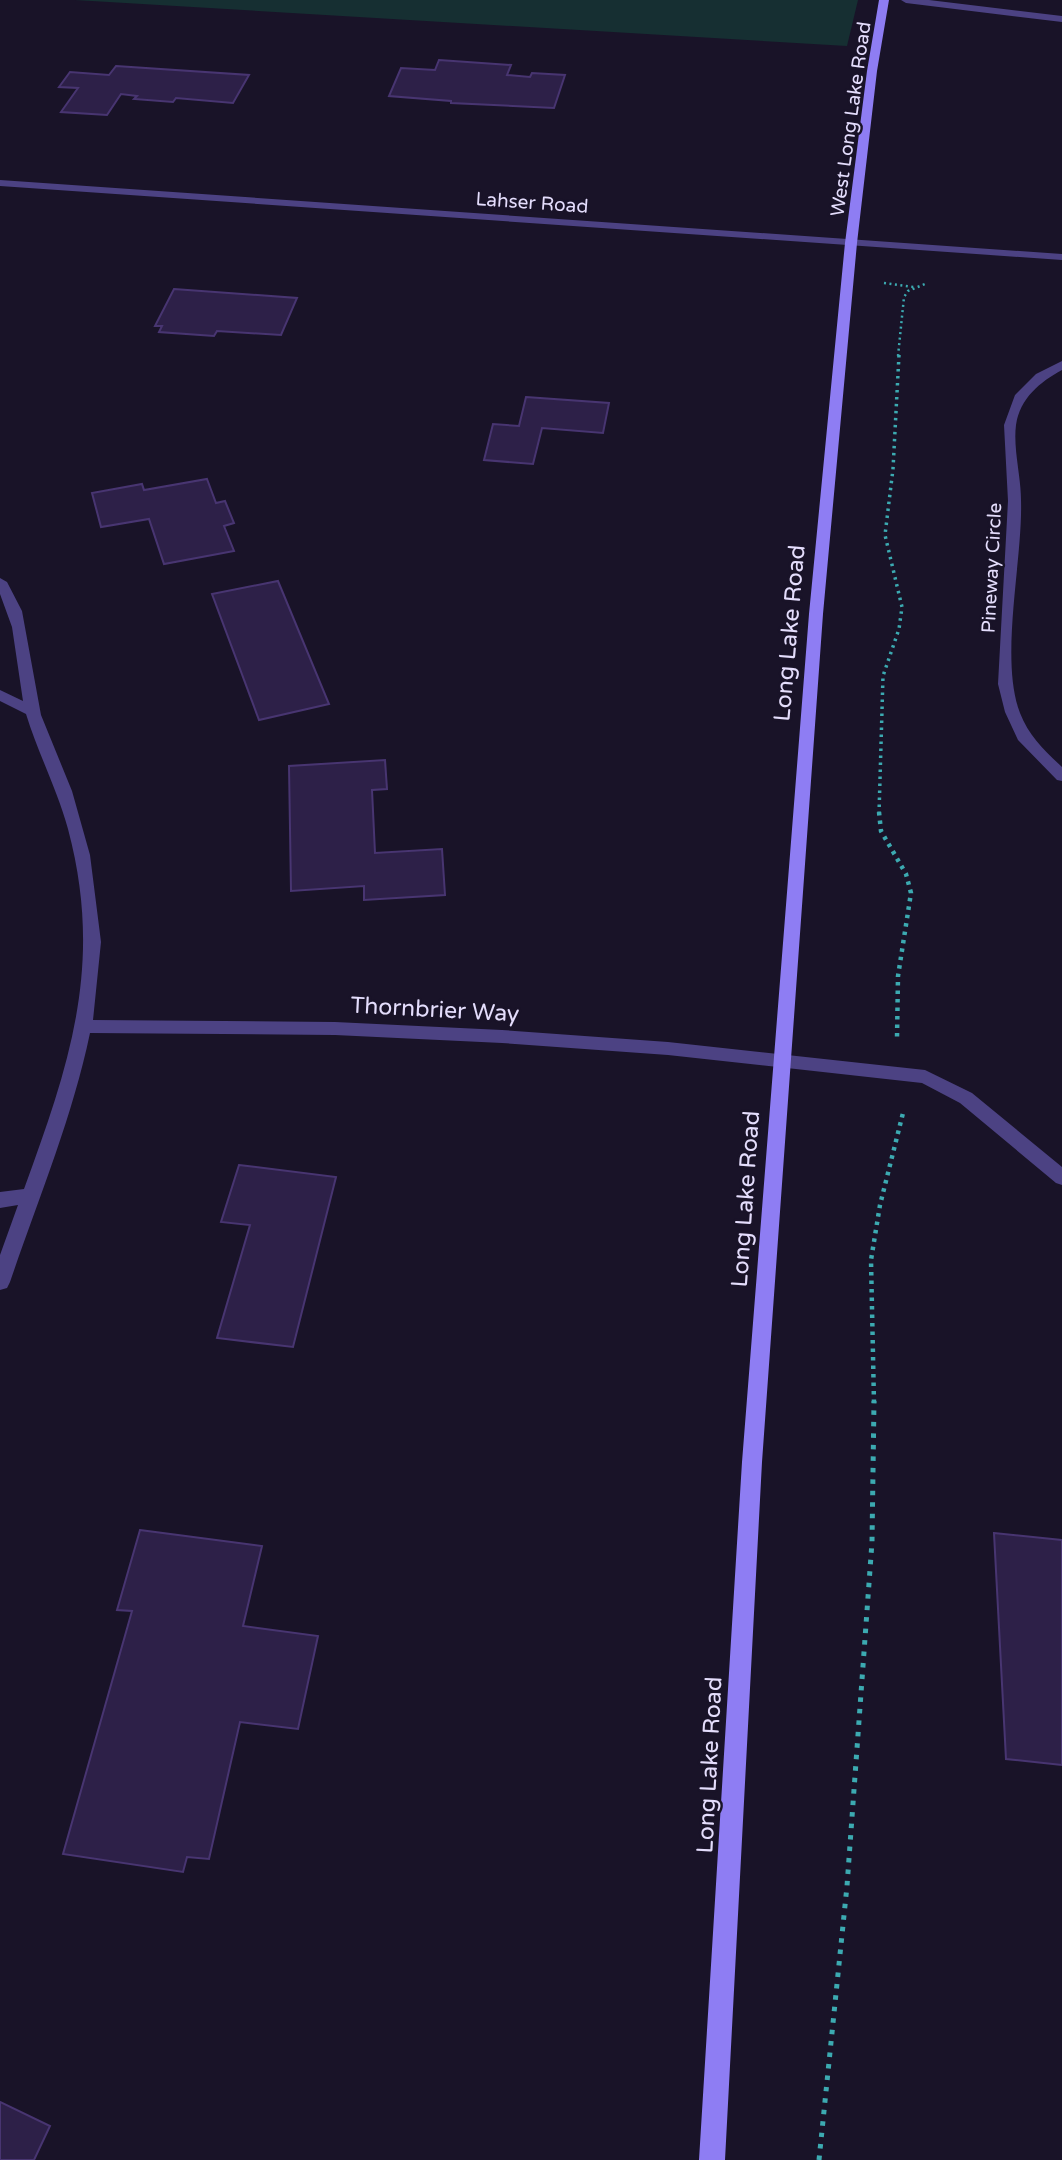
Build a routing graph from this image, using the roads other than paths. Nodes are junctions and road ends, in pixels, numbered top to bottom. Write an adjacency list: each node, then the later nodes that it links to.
1 (884, 0): 5 (main road, West Long Lake Road)
2 (906, 0): 3 (street)
3 (1062, 19)
4 (0, 183): 5 (street, Lahser Road)
5 (851, 243): 6 (street, Lahser Road); 13 (main road, Long Lake Road)
6 (1062, 257)
7 (1062, 365): 11 (street, Pineway Circle)
8 (0, 582): 10 (street)
9 (0, 695): 10 (street)
10 (32, 712): 12 (street)
11 (1062, 776)
12 (84, 1027): 13 (street, Thornbrier Way); 15 (street)
13 (781, 1060): 14 (street, Thornbrier Way); 18 (main road, Long Lake Road)
14 (1062, 1178)
15 (29, 1196): 16 (street); 17 (street)
16 (0, 1200)
17 (0, 1282)
18 (712, 2160)

